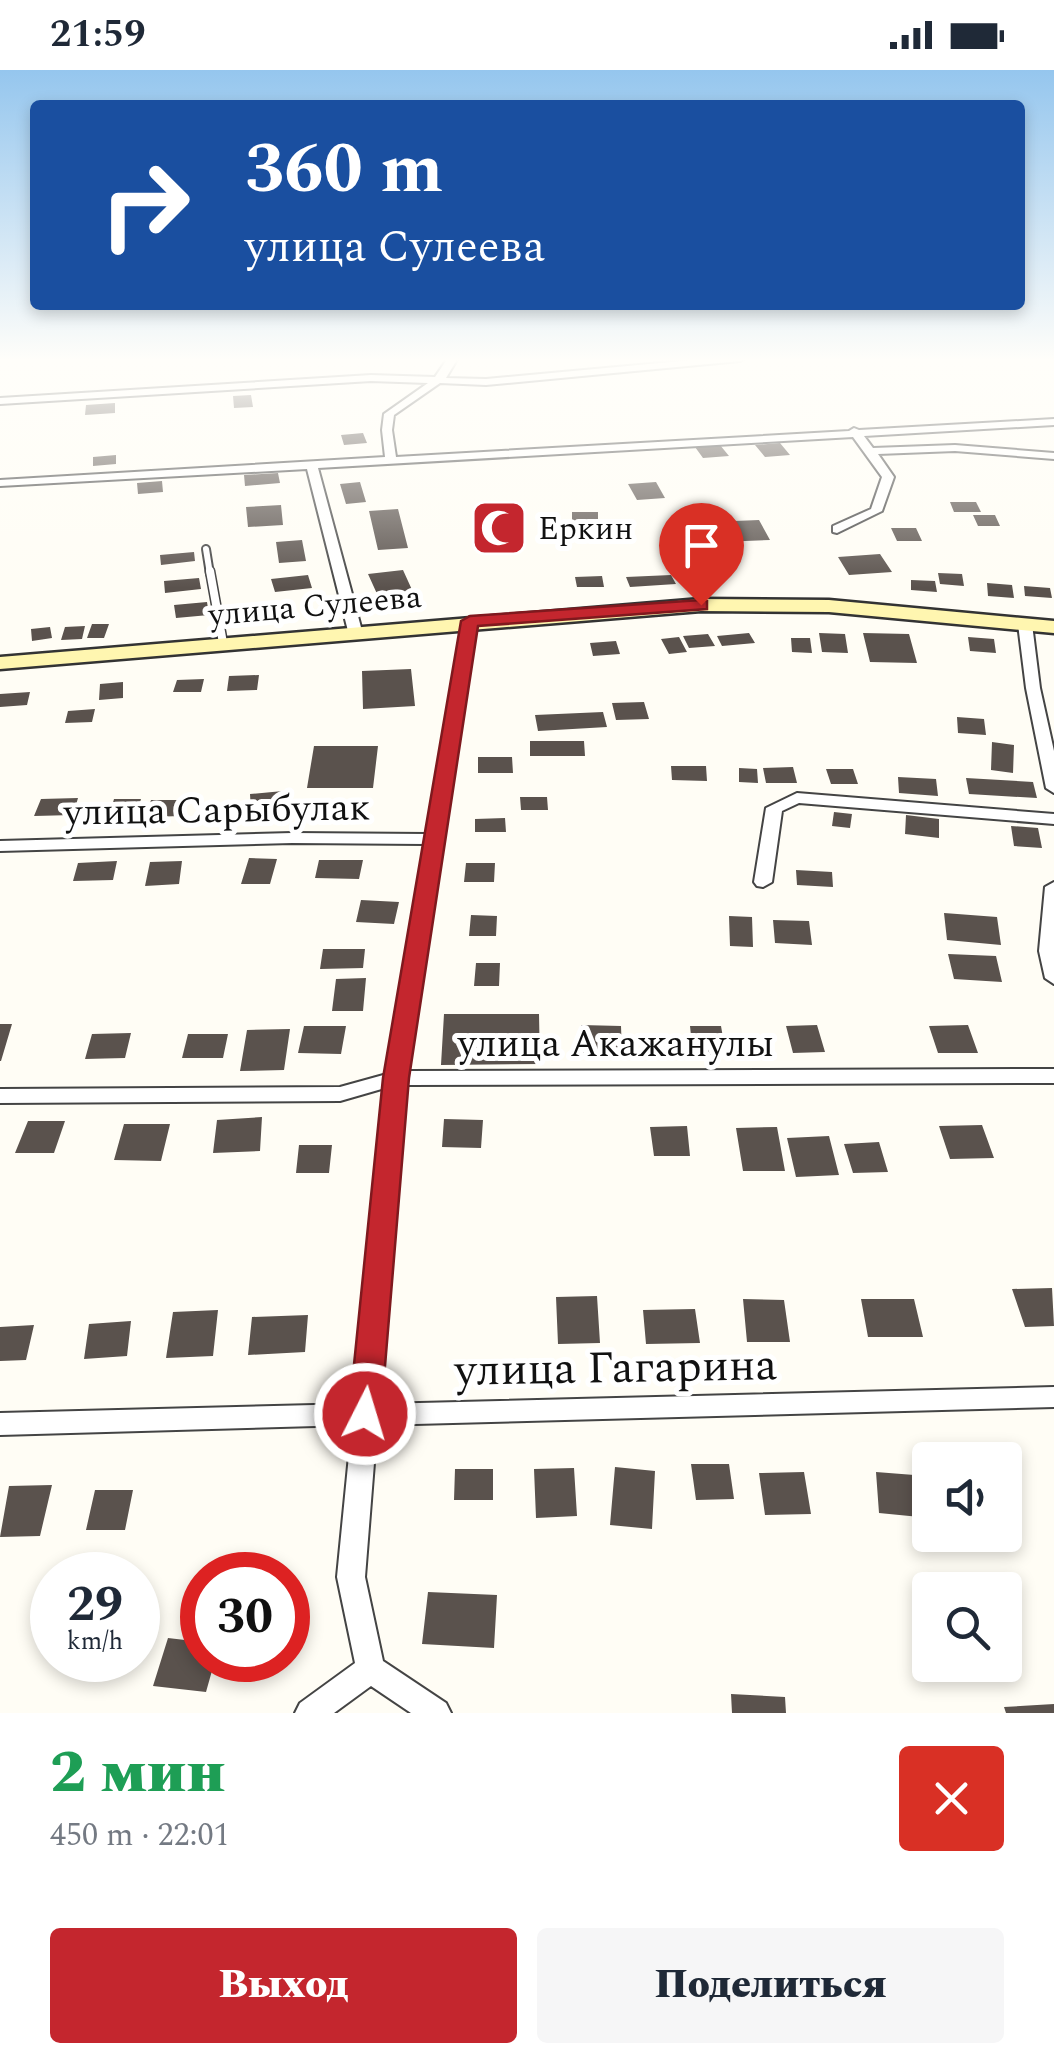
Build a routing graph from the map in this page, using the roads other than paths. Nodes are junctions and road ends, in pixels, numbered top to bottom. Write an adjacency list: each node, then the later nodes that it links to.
1 (391, 435): 6 (street)
2 (777, 435): 6 (street)
3 (858, 435): 4 (street)
4 (870, 450): 5 (street); 9 (street)
5 (1054, 456)
6 (392, 458): 7 (street)
7 (311, 463): 8 (street); 14 (street)
8 (0, 482)
9 (837, 529)
10 (206, 549): 15 (lane)
11 (470, 621): 12 (main road, улица Сулеева); 14 (main road, улица Сулеева); 19 (street)
12 (1026, 624): 13 (main road, улица Сулеева); 17 (street)
13 (1054, 627)
14 (355, 631): 15 (main road, улица Сулеева)
15 (223, 643): 16 (main road, улица Сулеева)
16 (0, 662)
17 (1054, 788)
18 (1054, 819): 21 (street)
19 (434, 840): 20 (street, улица Сарыбулак); 25 (street)
20 (0, 846)
21 (763, 882)
22 (1054, 886): 23 (street)
23 (1054, 978)
24 (1054, 1076): 25 (street, улица Акажанулы)
25 (396, 1078): 26 (street, улица Акажанулы); 28 (street)
26 (0, 1096)
27 (1054, 1397): 28 (street, улица Гагарина)
28 (365, 1414): 29 (street, улица Гагарина); 30 (street)
29 (0, 1424)
30 (372, 1669): 31 (street); 32 (street)
31 (310, 1713)
32 (436, 1713)

